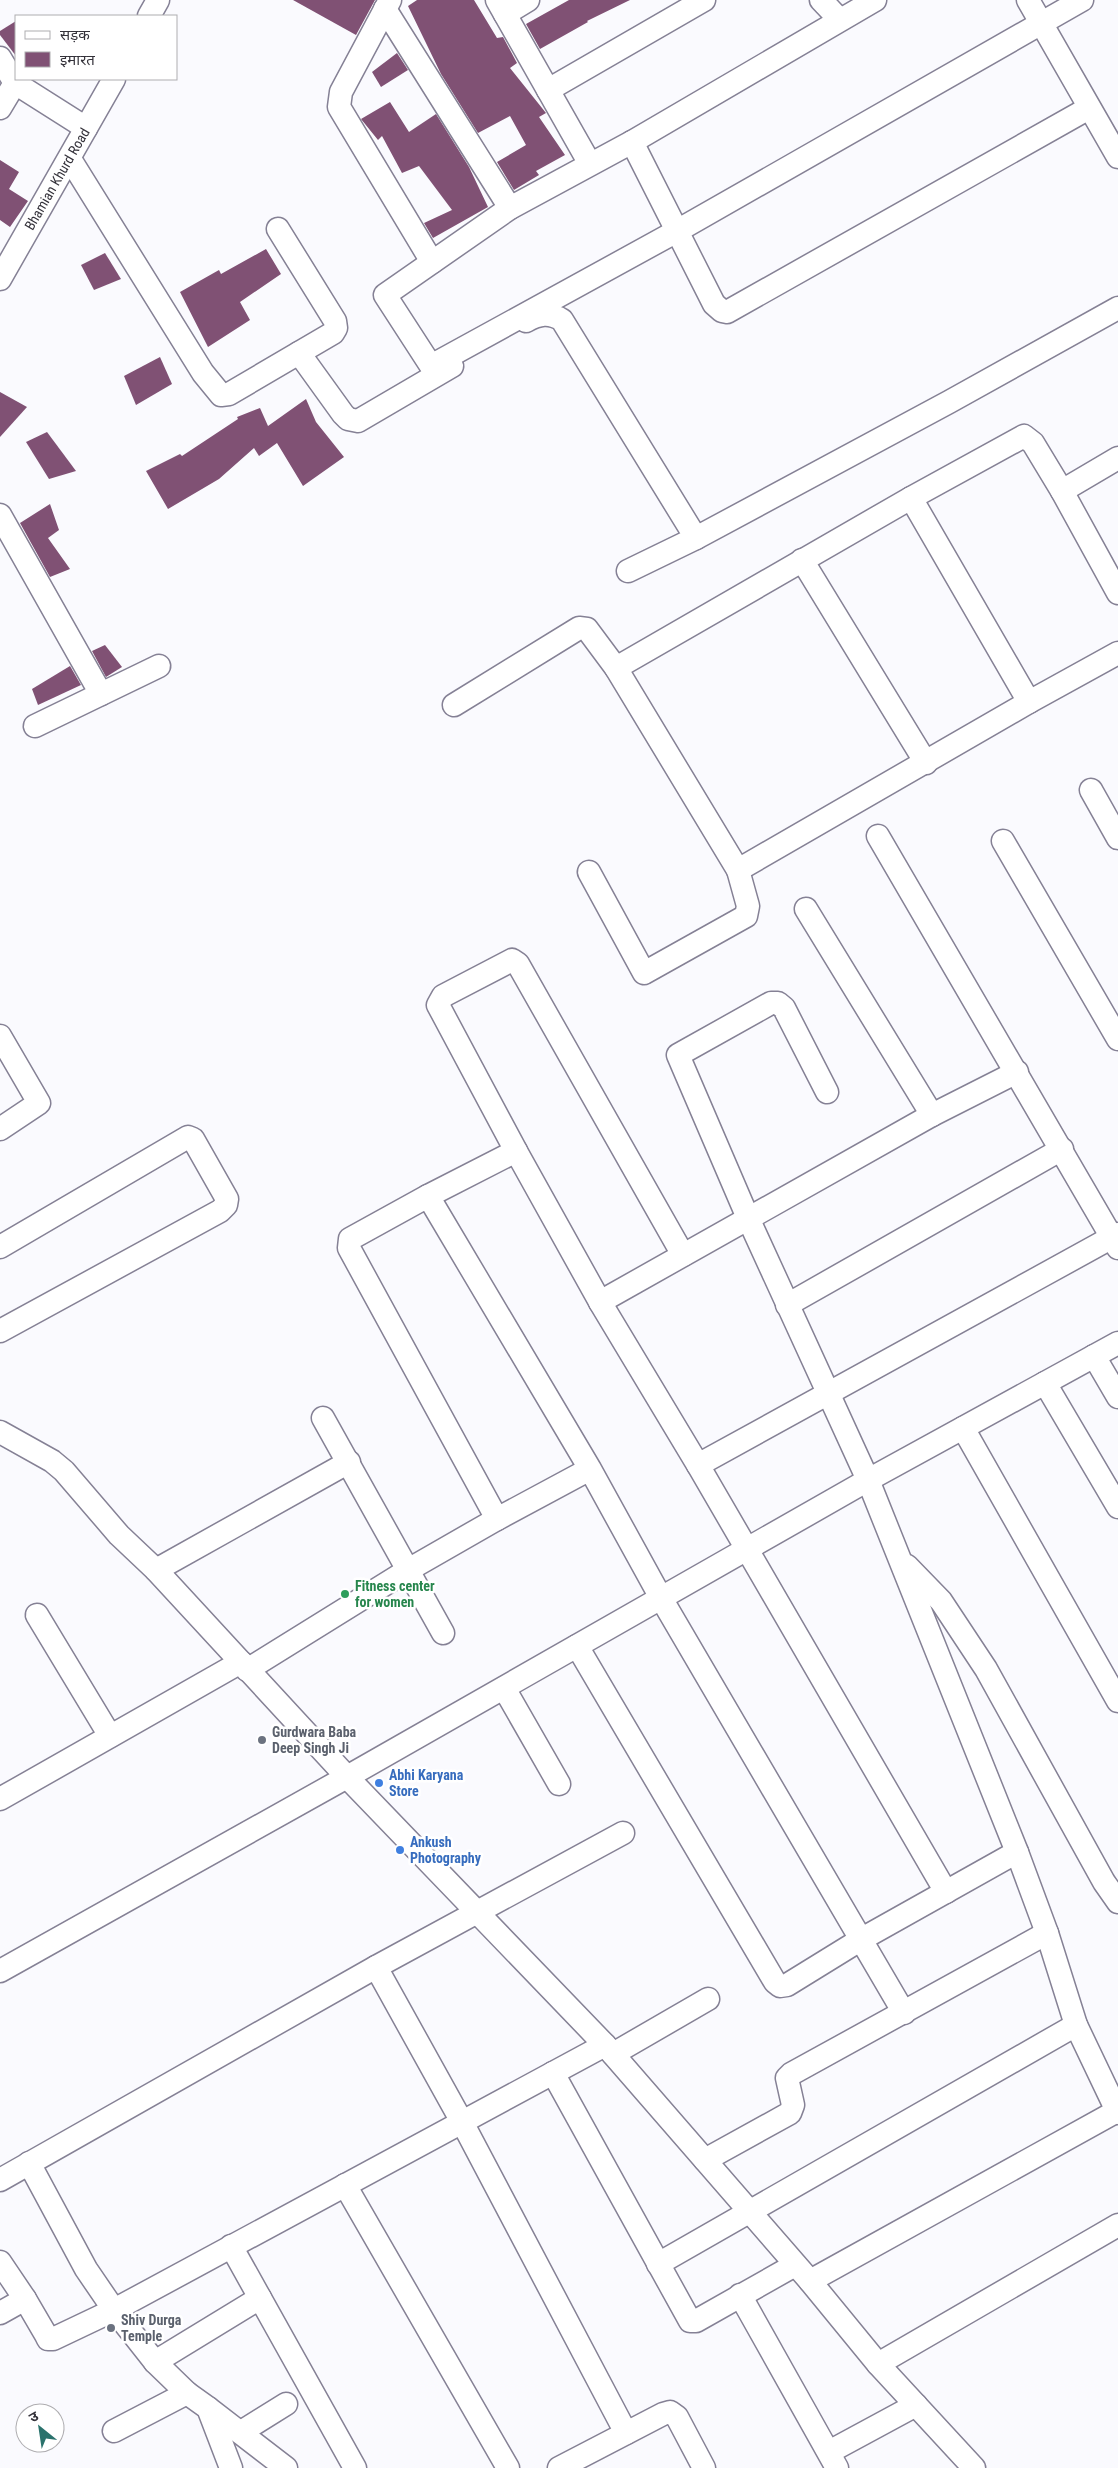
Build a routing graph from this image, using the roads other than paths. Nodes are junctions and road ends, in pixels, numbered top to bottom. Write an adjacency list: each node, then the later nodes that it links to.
1 (158, 0): 10 (street)
2 (528, 0): 9 (street)
3 (704, 0): 16 (street)
4 (821, 0): 11 (street)
5 (875, 0): 11 (street)
6 (1028, 0): 12 (street)
7 (1082, 0): 12 (street)
8 (387, 4): 24 (street); 27 (street)
9 (501, 7): 16 (street)
10 (150, 15)
11 (839, 19): 20 (street)
12 (1041, 22): 18 (street); 26 (street)
13 (0, 58): 15 (street)
14 (113, 80): 19 (street, Bhamian Khurd Road)
15 (14, 83): 17 (street); 19 (street)
16 (548, 90): 23 (street)
17 (0, 108)
18 (1089, 108): 21 (street); 26 (street)
19 (86, 128): 22 (street, Bhamian Khurd Road)
20 (632, 142): 23 (street); 26 (street)
21 (1118, 157)
22 (70, 159): 28 (street, Bhamian Khurd Road); 30 (street)
23 (590, 164): 24 (street)
24 (510, 208): 27 (street)
25 (278, 229): 30 (street)
26 (677, 231): 27 (street)
27 (432, 262)
28 (0, 279)
29 (1118, 308): 35 (street)
30 (299, 353): 35 (street)
31 (1118, 458): 32 (street)
32 (1062, 491): 33 (street); 38 (street)
33 (912, 498): 36 (street); 43 (street)
34 (0, 515): 42 (street)
35 (696, 538): 37 (street)
36 (802, 560): 41 (street); 46 (street)
37 (628, 571)
38 (1118, 594)
39 (1118, 653): 43 (street)
40 (159, 666): 42 (street)
41 (616, 668): 44 (street); 51 (street)
42 (101, 694): 45 (street)
43 (1029, 702): 46 (street)
44 (454, 705)
45 (35, 726)
46 (926, 763): 51 (street)
47 (1091, 790): 49 (street)
48 (878, 836): 56 (street)
49 (1118, 838)
50 (1003, 842): 55 (street)
51 (738, 870): 52 (street)
52 (589, 872)
53 (806, 909): 58 (street)
54 (0, 1036): 59 (street)
55 (1118, 1039)
56 (1017, 1072): 58 (street); 60 (street)
57 (827, 1092): 63 (street)
58 (932, 1115): 63 (street)
59 (0, 1129)
60 (1062, 1149): 64 (street); 68 (street)
61 (516, 1151): 62 (street); 66 (street); 67 (street)
62 (428, 1196): 80 (street); 83 (street)
63 (748, 1218): 66 (street); 68 (street)
64 (1116, 1240): 73 (street)
65 (0, 1247): 69 (street)
66 (683, 1255): 67 (street)
67 (600, 1302): 79 (street)
68 (787, 1305): 73 (street)
69 (0, 1331)
70 (1118, 1343): 71 (street)
71 (1094, 1356): 72 (street); 74 (street)
72 (1045, 1383): 76 (street); 82 (street)
73 (829, 1394): 79 (street); 81 (street)
74 (1118, 1397)
75 (323, 1418): 78 (street)
76 (963, 1428): 81 (street); 94 (street)
77 (0, 1432): 86 (street)
78 (349, 1462): 86 (street); 87 (street)
79 (698, 1465): 84 (street)
80 (590, 1468): 83 (street); 88 (street)
81 (868, 1480): 84 (street); 85 (street)
82 (1118, 1507)
83 (497, 1519): 87 (street)
84 (746, 1550): 88 (street); 101 (street)
85 (898, 1557): 100 (street); 102 (street)
86 (156, 1570): 92 (street)
87 (408, 1570): 90 (street); 92 (street)
88 (661, 1598): 91 (street); 105 (street)
89 (37, 1615): 95 (street)
90 (443, 1633)
91 (577, 1646): 93 (street); 105 (street)
92 (244, 1666): 95 (street); 96 (street)
93 (504, 1688): 96 (street); 97 (street)
94 (1118, 1701)
95 (110, 1736): 98 (street)
96 (347, 1777): 103 (street); 107 (street)
97 (559, 1784)
98 (1, 1797)
99 (623, 1833): 103 (street)
100 (1017, 1852): 101 (street); 104 (street)
101 (946, 1892): 105 (street)
102 (1118, 1902)
103 (478, 1911): 106 (street); 111 (street)
104 (1047, 1933): 109 (street); 110 (street)
105 (860, 1940): 109 (street)
106 (376, 1967): 114 (street); 116 (street)
107 (0, 1971)
108 (708, 1999): 111 (street)
109 (904, 2013): 115 (street)
110 (1076, 2025): 113 (street); 119 (street)
111 (609, 2050): 112 (street); 115 (street)
112 (553, 2073): 114 (street); 123 (street)
113 (1117, 2112): 124 (street)
114 (462, 2122): 118 (street); 138 (street)
115 (705, 2160): 119 (street)
116 (29, 2163): 117 (street); 128 (street)
117 (0, 2180)
118 (345, 2185): 121 (street); 143 (street)
119 (749, 2212): 123 (street); 124 (street)
120 (1118, 2224): 131 (street)
121 (231, 2246): 126 (street); 128 (street)
122 (0, 2262): 127 (street)
123 (658, 2264): 125 (street)
124 (802, 2273): 125 (street); 131 (street)
125 (740, 2295): 139 (street)
126 (260, 2298): 130 (street); 142 (street)
127 (25, 2299): 128 (street); 129 (street)
128 (114, 2310): 130 (street)
129 (0, 2313)
130 (155, 2362): 132 (street)
131 (878, 2364): 134 (street)
132 (187, 2393): 135 (street); 136 (street)
133 (286, 2404): 137 (street)
134 (916, 2405): 139 (street); 146 (street)
135 (208, 2408): 137 (street); 140 (street)
136 (114, 2431)
137 (241, 2432): 141 (street)
138 (626, 2433): 144 (street); 145 (street)
139 (833, 2460)
140 (231, 2468)
141 (286, 2468)
142 (355, 2468)
143 (508, 2468)
144 (559, 2468)
145 (704, 2468)
146 (974, 2468)

